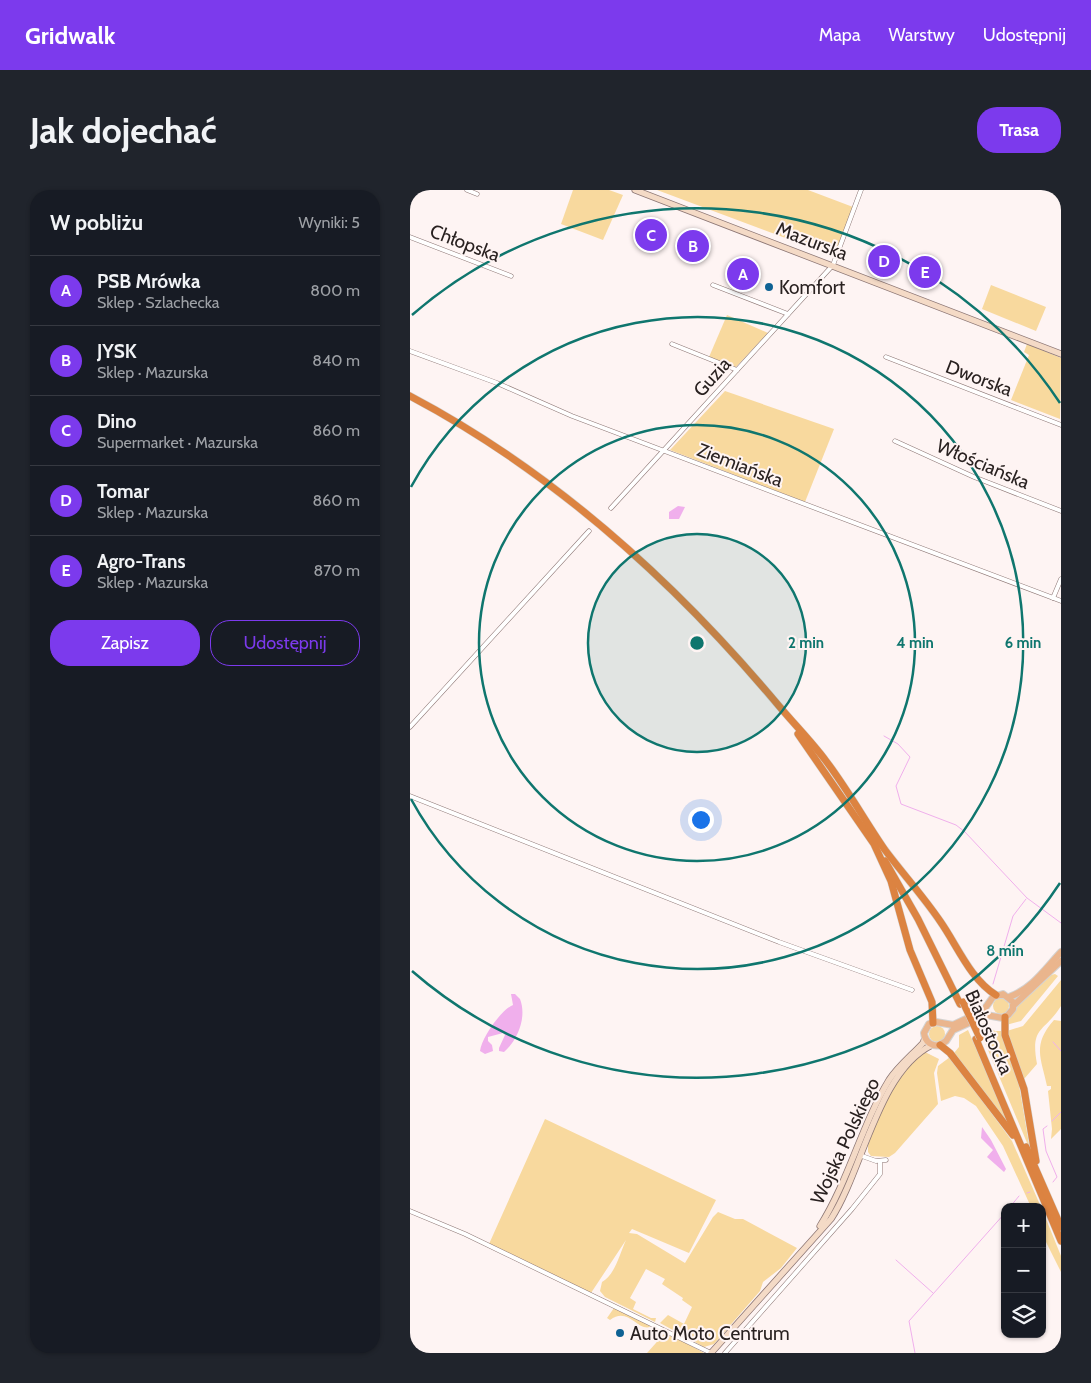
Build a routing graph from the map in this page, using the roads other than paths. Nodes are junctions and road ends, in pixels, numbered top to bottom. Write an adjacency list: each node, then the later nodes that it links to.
1 (467, 190): 4 (street)
2 (635, 190): 6 (main road, Mazurska)
3 (861, 190): 6 (street)
4 (477, 194)
5 (410, 237): 7 (street, Chłopska)
6 (833, 265): 9 (street, Guzia); 12 (main road, Mazurska)
7 (511, 276)
8 (713, 285): 9 (street)
9 (788, 314): 14 (street, Guzia)
10 (672, 344): 14 (street)
11 (410, 351): 18 (street, Ziemiańska)
12 (1061, 354)
13 (886, 356): 16 (street, Dworska)
14 (737, 370): 18 (street, Guzia)
15 (410, 396): 25 (highway)
16 (1061, 425)
17 (895, 441): 20 (street, Włościańska)
18 (664, 451): 19 (street, Guzia); 23 (street, Ziemiańska)
19 (611, 508)
20 (1061, 510)
21 (589, 531): 26 (street)
22 (1061, 579): 23 (street)
23 (1053, 598): 24 (street, Ziemiańska)
24 (1061, 600)
25 (781, 708): 28 (highway); 29 (highway)
26 (410, 727)
27 (410, 796): 32 (street)
28 (874, 844): 35 (highway, Białostocka); 38 (highway)
29 (884, 848): 33 (highway); 35 (highway, Białostocka)
30 (1061, 952): 34 (main road)
31 (1061, 961): 36 (main road)
32 (912, 990)
33 (996, 995): 34 (main road); 39 (main road)
34 (1009, 997): 36 (main road)
35 (962, 1003): 41 (highway, Białostocka, bridge)
36 (1014, 1005): 37 (main road)
37 (1006, 1017): 39 (main road); 48 (highway)
38 (933, 1023): 39 (main road); 40 (main road)
39 (954, 1027): 43 (main road)
40 (924, 1038): 42 (main road); 45 (main road, Wojska Polskiego)
41 (978, 1038): 44 (highway, Białostocka); 48 (highway, Białostocka)
42 (932, 1045): 43 (main road); 45 (main road, Wojska Polskiego)
43 (940, 1045): 44 (highway)
44 (1024, 1153): 51 (highway, Białostocka)
45 (859, 1155): 47 (street); 52 (main road, Wojska Polskiego)
46 (886, 1160): 47 (street)
47 (880, 1161): 53 (street)
48 (1041, 1181): 50 (highway, Białostocka)
49 (410, 1212): 52 (street)
50 (1061, 1227)
51 (1061, 1241)
52 (711, 1353)
53 (725, 1353)

